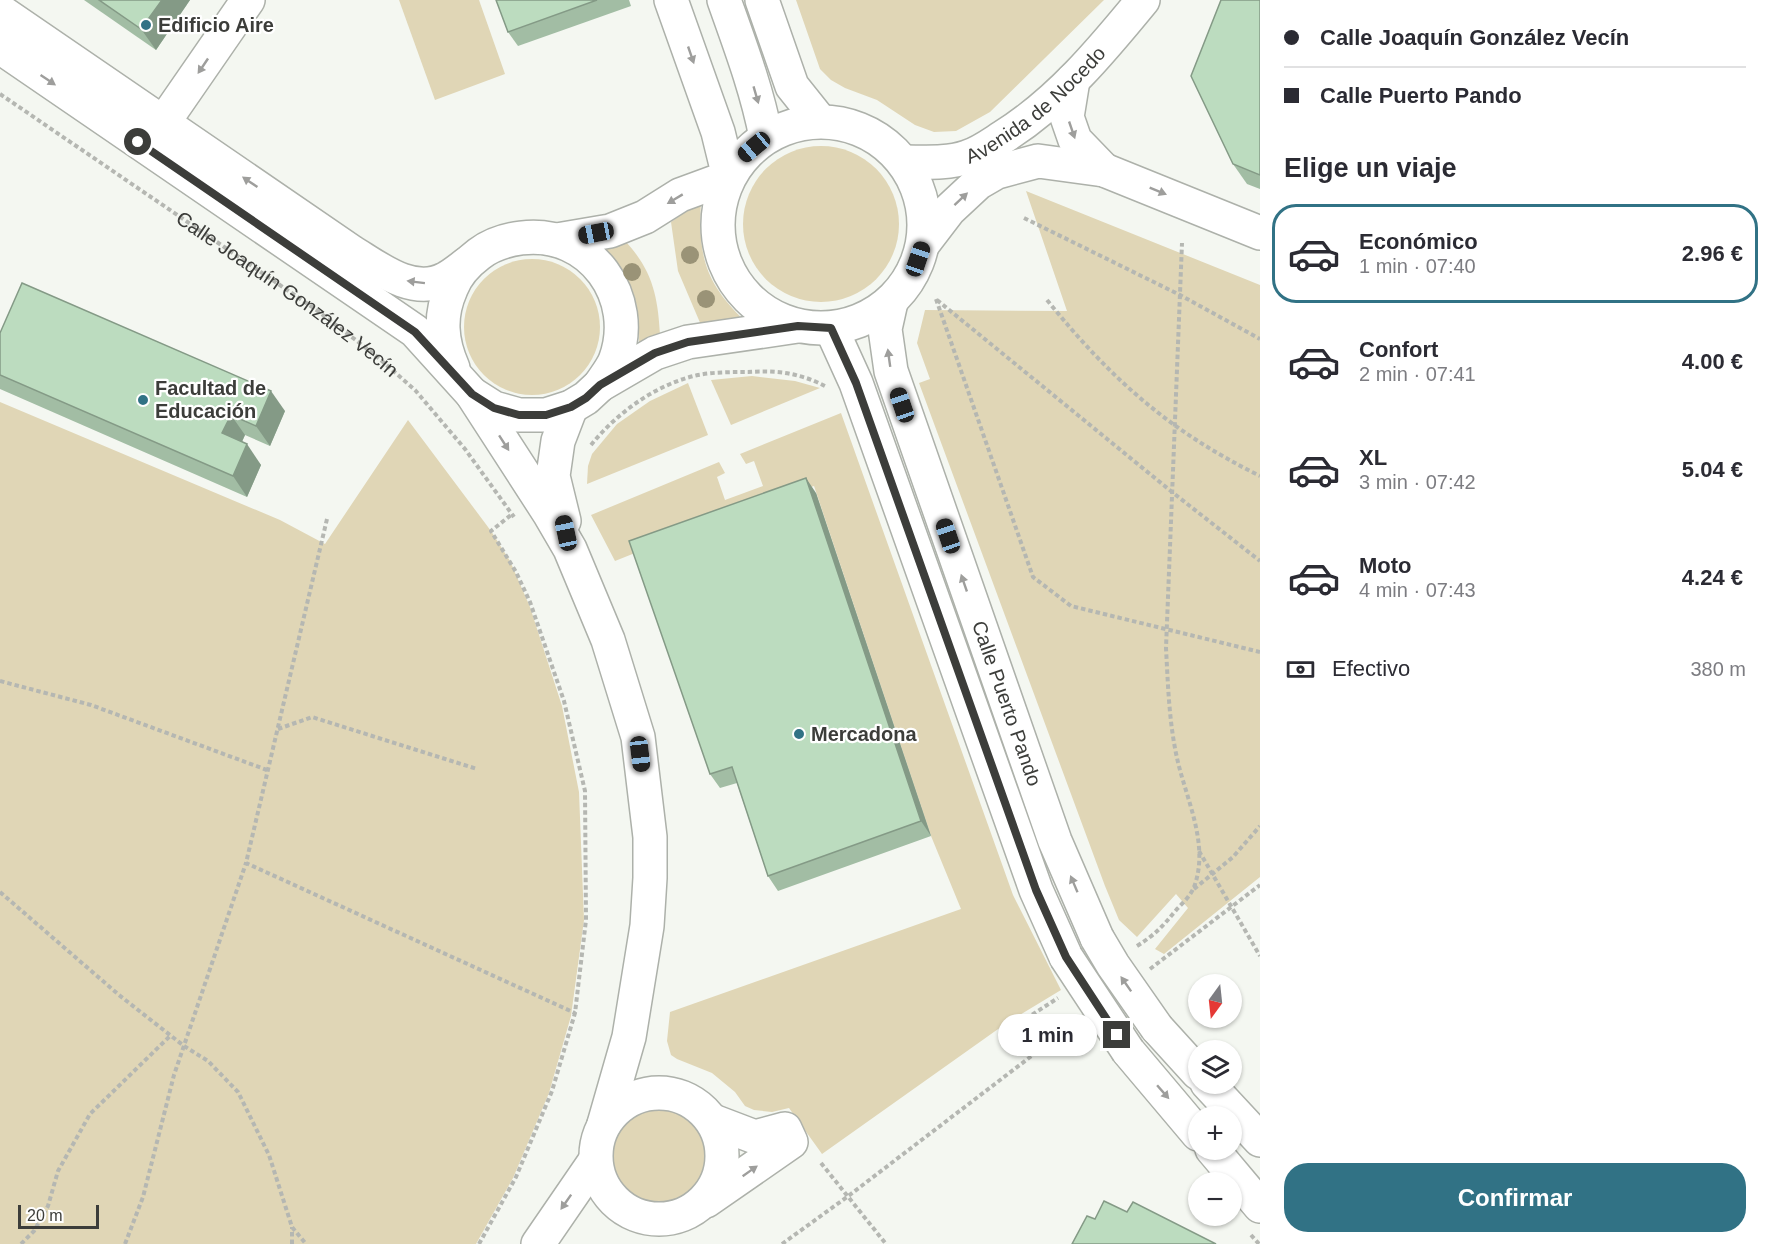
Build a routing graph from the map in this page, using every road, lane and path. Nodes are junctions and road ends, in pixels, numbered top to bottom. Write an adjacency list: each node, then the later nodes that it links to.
1 (248, 0): 11 (street, one-way to 11)
2 (671, 0): 15 (street, one-way to 15)
3 (724, 0): 12 (street, one-way to 12)
4 (762, 0): 10 (street)
5 (1143, 0): 8 (street, Avenida de Nocedo)
6 (0, 11): 11 (street)
7 (0, 47): 28 (street, Calle Joaquín González Vecín, one-way to 28)
8 (1073, 80): 13 (street, Avenida de Nocedo); 14 (street, one-way to 14)
9 (0, 94): 36 (path, Calle Joaquín González Vecín)
10 (820, 121): 12 (street); 13 (street)
11 (163, 123): 21 (street, one-way to 11)
12 (766, 137): 15 (street)
13 (904, 162): 20 (street)
14 (1104, 170): 17 (street, one-way to 17); 20 (street, one-way to 14)
15 (729, 177): 18 (street, one-way to 18); 25 (street)
16 (1024, 218): 22 (path)
17 (1260, 233)
18 (557, 240): 21 (street); 29 (street)
19 (1182, 243): 22 (path)
20 (923, 244): 24 (street)
21 (468, 262): 28 (street)
22 (1180, 296): 27 (path); 32 (path)
23 (1047, 300): 32 (path)
24 (891, 302): 26 (street); 65 (street, Calle Puerto Pando, one-way to 24, bridge)
25 (798, 326): 26 (street); 29 (street)
26 (831, 328): 69 (street, Calle Puerto Pando, one-way to 69, bridge)
27 (1260, 339)
28 (464, 383): 31 (street); 39 (street, Calle Joaquín González Vecín, one-way to 39)
29 (600, 385): 31 (street)
30 (827, 386): 33 (path)
31 (571, 407): 39 (street, Calle Joaquín González Vecín)
32 (1174, 426): 34 (path); 35 (path)
33 (589, 447)
34 (1260, 476)
35 (1172, 492): 40 (path); 41 (path); 41 (path)
36 (511, 515): 38 (path, Calle Joaquín González Vecín); 58 (path)
37 (327, 519): 44 (path)
38 (521, 521)
39 (570, 549): 63 (street, Calle Joaquín González Vecín)
40 (1260, 561)
41 (1167, 629): 42 (path); 48 (path)
42 (1260, 652)
43 (0, 681): 46 (path)
44 (277, 729): 45 (path); 46 (path)
45 (477, 769)
46 (267, 770): 49 (path)
47 (1260, 826): 50 (path)
48 (1199, 851): 50 (path); 52 (path)
49 (246, 863): 58 (path); 64 (path)
50 (1212, 874): 52 (path); 54 (path)
51 (1260, 885): 54 (path)
52 (1193, 890): 55 (path)
53 (0, 892): 62 (path)
54 (1231, 907): 56 (path); 57 (path)
55 (1158, 933)
56 (1260, 956)
57 (1146, 972)
58 (575, 1013): 83 (path)
59 (1080, 1020): 60 (path)
60 (1070, 1026): 61 (path); 75 (path)
61 (1007, 1031)
62 (171, 1035): 64 (path); 79 (path)
63 (628, 1037): 66 (street); 70 (street, Calle Joaquín González Vecín)
64 (184, 1046): 78 (path); 80 (path)
65 (1188, 1062)
66 (654, 1092): 68 (street); 70 (street, Calle Joaquín González Vecín)
67 (1217, 1094): 71 (street)
68 (713, 1121): 77 (street); 77 (street, one-way to 68)
69 (1188, 1122)
70 (604, 1124): 73 (street, Calle Joaquín González Vecín)
71 (1260, 1140)
72 (1221, 1160): 76 (street)
73 (595, 1161): 77 (street); 84 (street, Calle Joaquín González Vecín, one-way to 84)
74 (821, 1162): 75 (path)
75 (847, 1197): 86 (path); 87 (path)
76 (1260, 1206)
77 (692, 1210): 85 (street)
78 (292, 1227): 81 (path); 82 (path)
79 (21, 1244)
80 (125, 1244)
81 (292, 1244)
82 (306, 1244)
83 (479, 1244)
84 (538, 1244)
85 (638, 1244)
86 (782, 1244)
87 (886, 1244)

